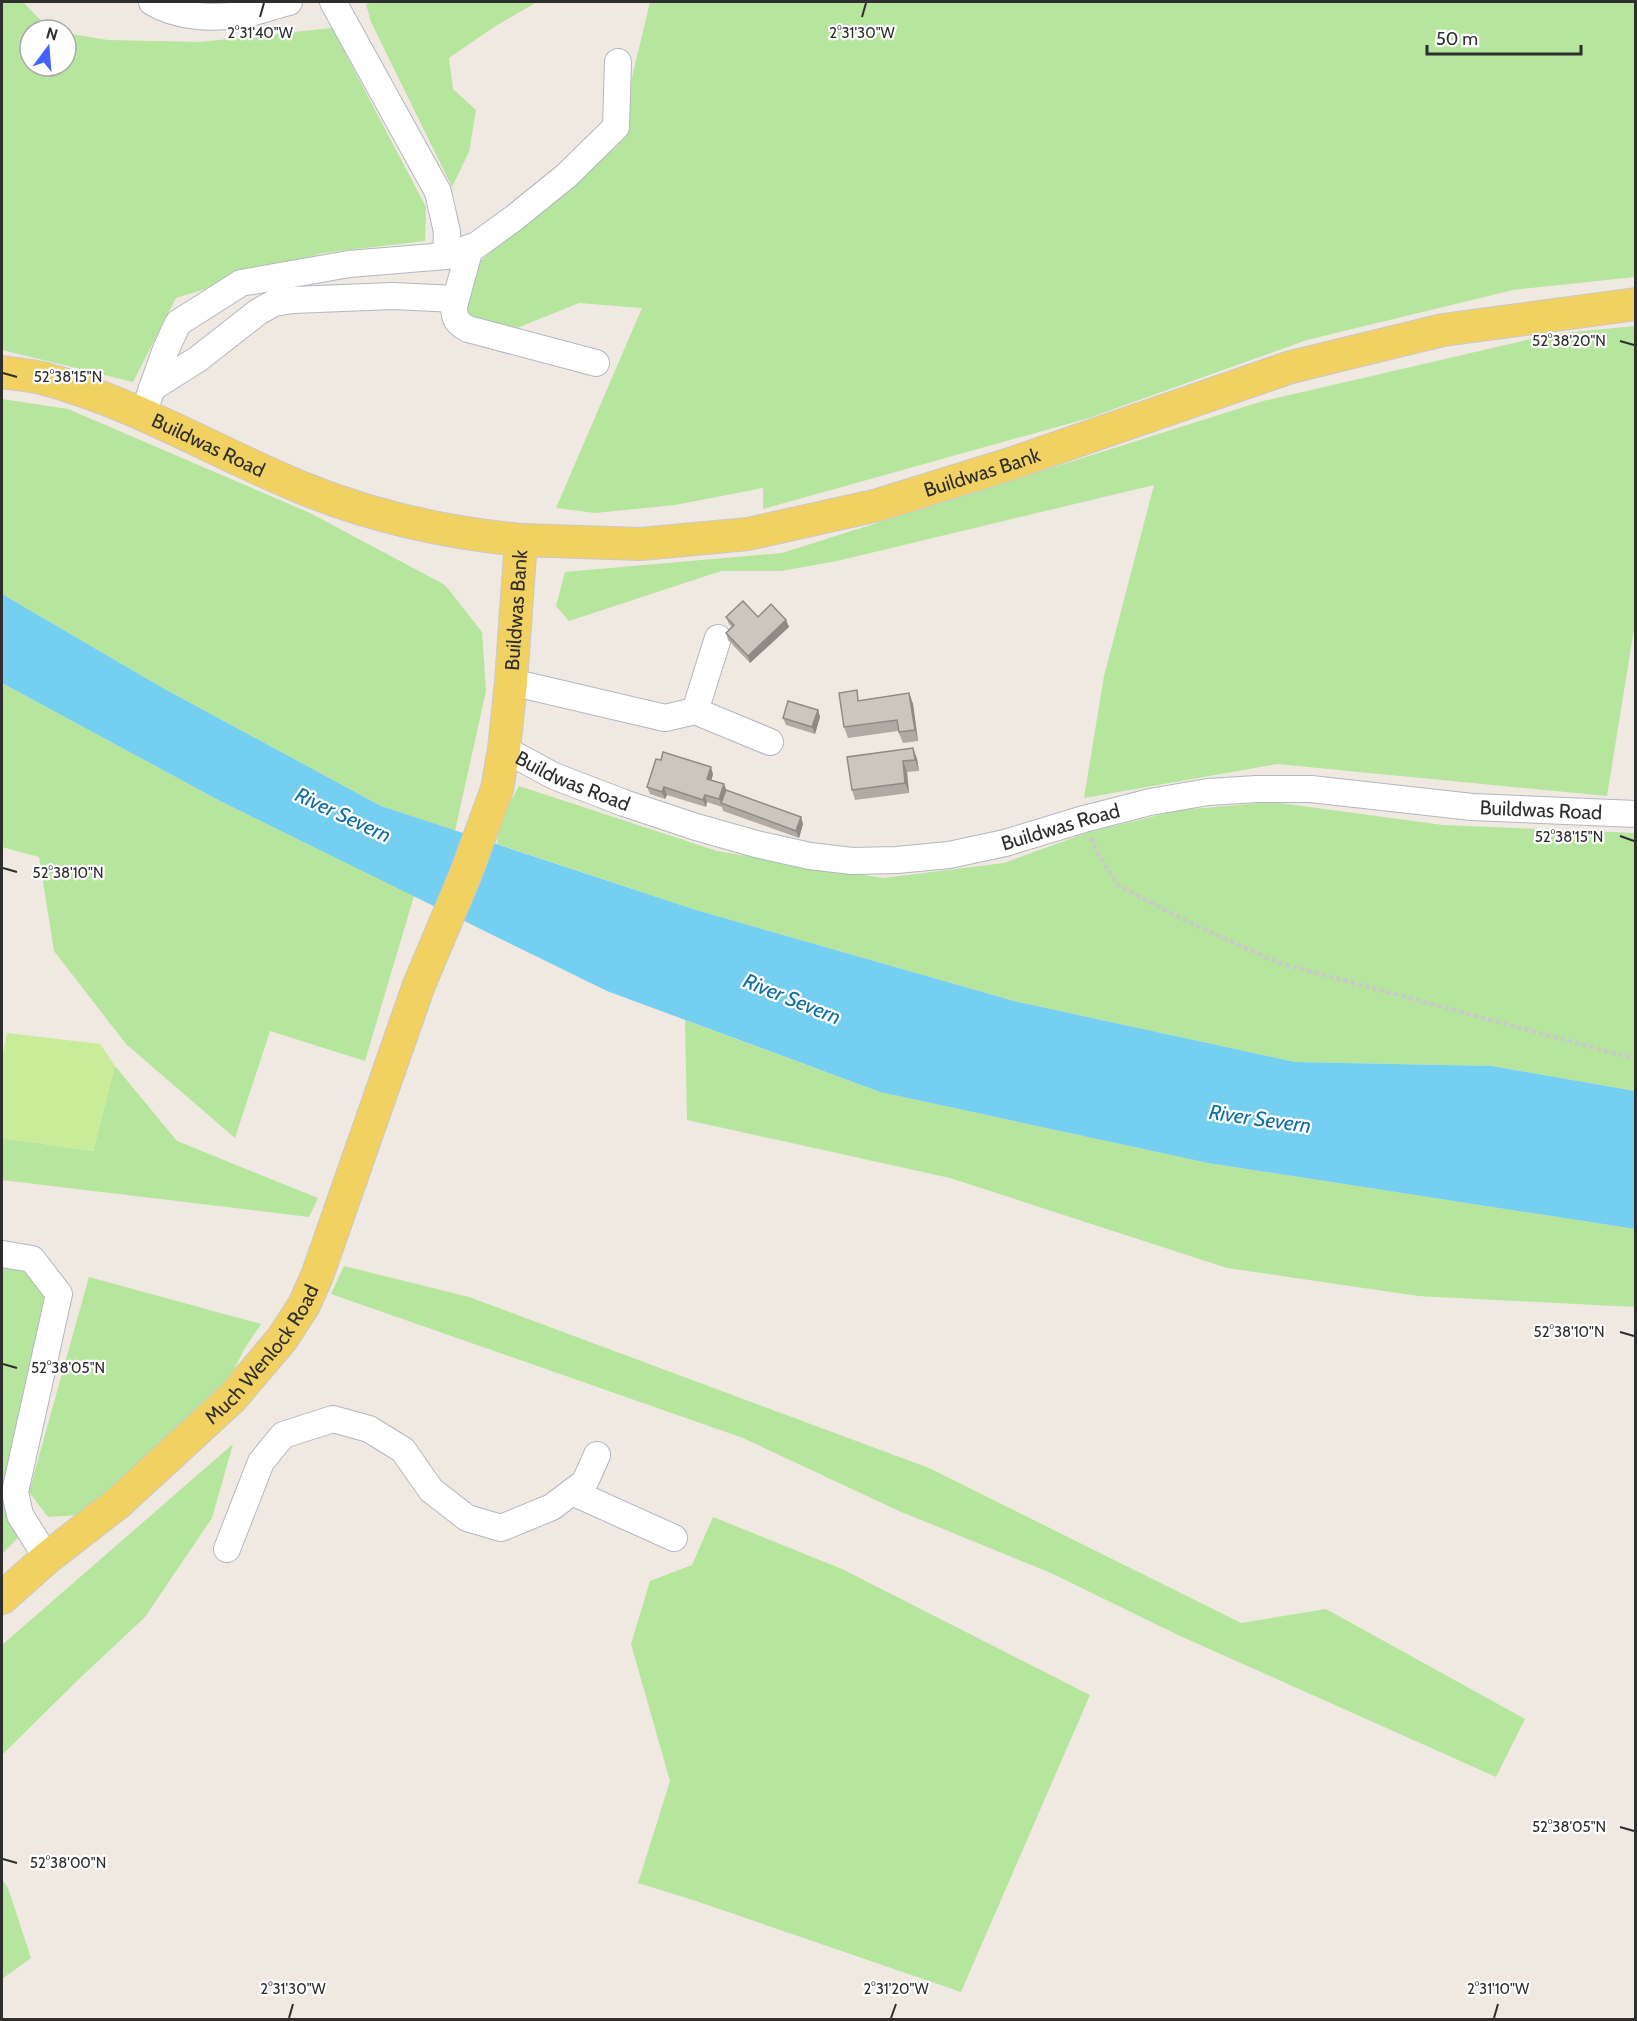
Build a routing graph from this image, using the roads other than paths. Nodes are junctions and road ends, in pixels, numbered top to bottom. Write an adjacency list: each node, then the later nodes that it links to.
1 (152, 2): 2 (street)
2 (290, 2)
3 (333, 2): 6 (street)
4 (618, 62): 5 (street)
5 (470, 248): 6 (street); 7 (street)
6 (446, 256): 11 (street)
7 (456, 299): 9 (street); 11 (street)
8 (1635, 304): 12 (main road, Buildwas Bank)
9 (596, 363)
10 (2, 372): 11 (main road, Buildwas Road)
11 (148, 401): 12 (main road, Buildwas Road)
12 (521, 540): 14 (main road, Buildwas Bank)
13 (718, 638): 15 (street)
14 (511, 682): 15 (street); 17 (main road, Buildwas Bank)
15 (695, 711): 16 (street)
16 (770, 742)
17 (504, 749): 18 (main road, Buildwas Bank); 19 (street, Buildwas Road)
18 (497, 789): 25 (main road, Much Wenlock Road)
19 (1635, 814)
20 (2, 1254): 25 (street)
21 (597, 1455): 22 (street)
22 (572, 1492): 23 (street); 24 (street)
23 (674, 1538)
24 (227, 1549)
25 (47, 1558): 26 (main road, Much Wenlock Road)
26 (2, 1598)

